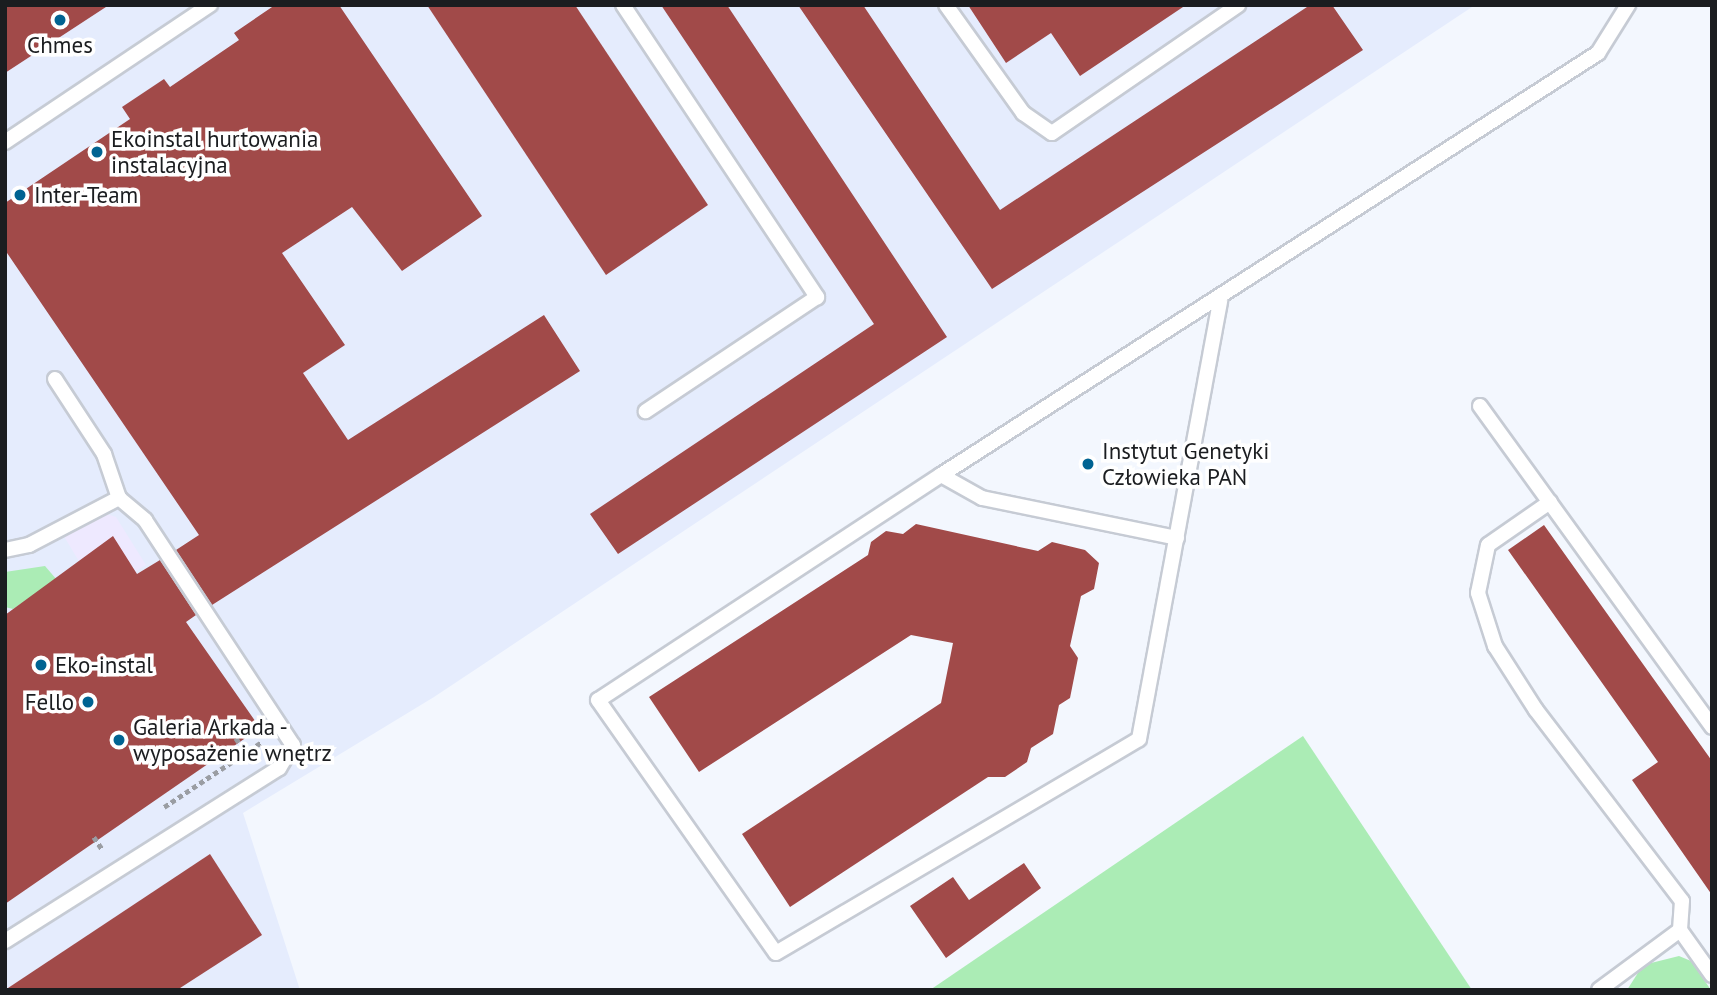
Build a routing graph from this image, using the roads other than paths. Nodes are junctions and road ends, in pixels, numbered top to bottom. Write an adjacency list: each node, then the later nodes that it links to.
1 (210, 5): 6 (lane)
2 (623, 5): 10 (lane)
3 (946, 5): 4 (lane)
4 (1238, 5)
5 (1628, 5): 7 (lane)
6 (5, 142)
7 (1220, 300): 11 (lane); 14 (lane)
8 (55, 379): 12 (lane)
9 (1480, 406): 13 (lane)
10 (646, 411)
11 (941, 475): 14 (lane); 14 (lane)
12 (119, 498): 15 (lane); 18 (lane)
13 (1549, 502): 16 (lane); 17 (lane)
14 (1177, 538)
15 (5, 550)
16 (1712, 727)
17 (1680, 930): 19 (lane); 20 (lane)
18 (5, 941)
19 (1712, 975)
20 (1599, 990)

